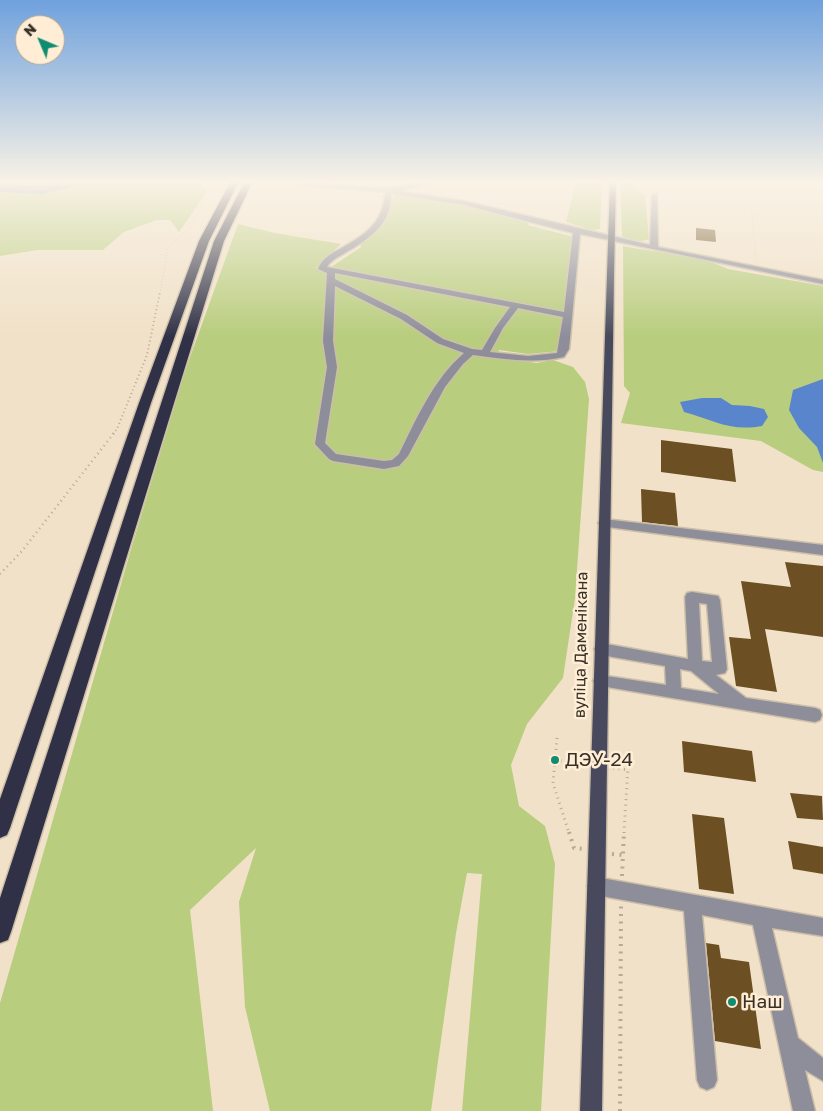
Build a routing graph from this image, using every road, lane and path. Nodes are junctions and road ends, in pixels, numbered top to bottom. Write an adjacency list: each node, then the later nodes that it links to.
1 (184, 233): 21 (path)
2 (208, 233): 31 (highway)
3 (224, 233): 38 (highway)
4 (369, 233): 13 (street)
5 (577, 233): 16 (street)
6 (584, 233): 10 (street)
7 (612, 233): 10 (main road, вуліца Даменікана)
8 (654, 233): 11 (street)
9 (753, 233): 12 (path)
10 (612, 240): 11 (street); 19 (main road, вуліца Даменікана)
11 (654, 248): 12 (street)
12 (757, 268): 14 (street)
13 (330, 275): 15 (street); 17 (street); 17 (street)
14 (823, 282)
15 (516, 304): 16 (street); 18 (street)
16 (568, 314): 18 (street)
17 (471, 352): 18 (street)
18 (485, 353)
19 (604, 523): 20 (street); 22 (main road, вуліца Даменікана)
20 (823, 550)
21 (0, 574)
22 (601, 649): 23 (street); 25 (main road, вуліца Даменікана)
23 (672, 662): 24 (street); 26 (street)
24 (695, 666): 24 (street); 27 (street)
25 (600, 681): 26 (street); 33 (main road, вуліца Даменікана)
26 (674, 692): 27 (street)
27 (743, 704): 28 (street)
28 (815, 715)
29 (557, 738): 32 (path)
30 (629, 750): 34 (path)
31 (0, 828)
32 (574, 848)
33 (596, 886): 34 (street); 42 (main road, вуліца Даменікана)
34 (621, 891): 35 (street); 43 (path)
35 (692, 904): 36 (street); 41 (street)
36 (760, 917): 37 (street); 39 (street)
37 (823, 927)
38 (0, 932)
39 (789, 1044): 40 (street); 44 (street)
40 (823, 1070)
41 (707, 1080)
42 (591, 1111)
43 (620, 1111)
44 (804, 1111)

